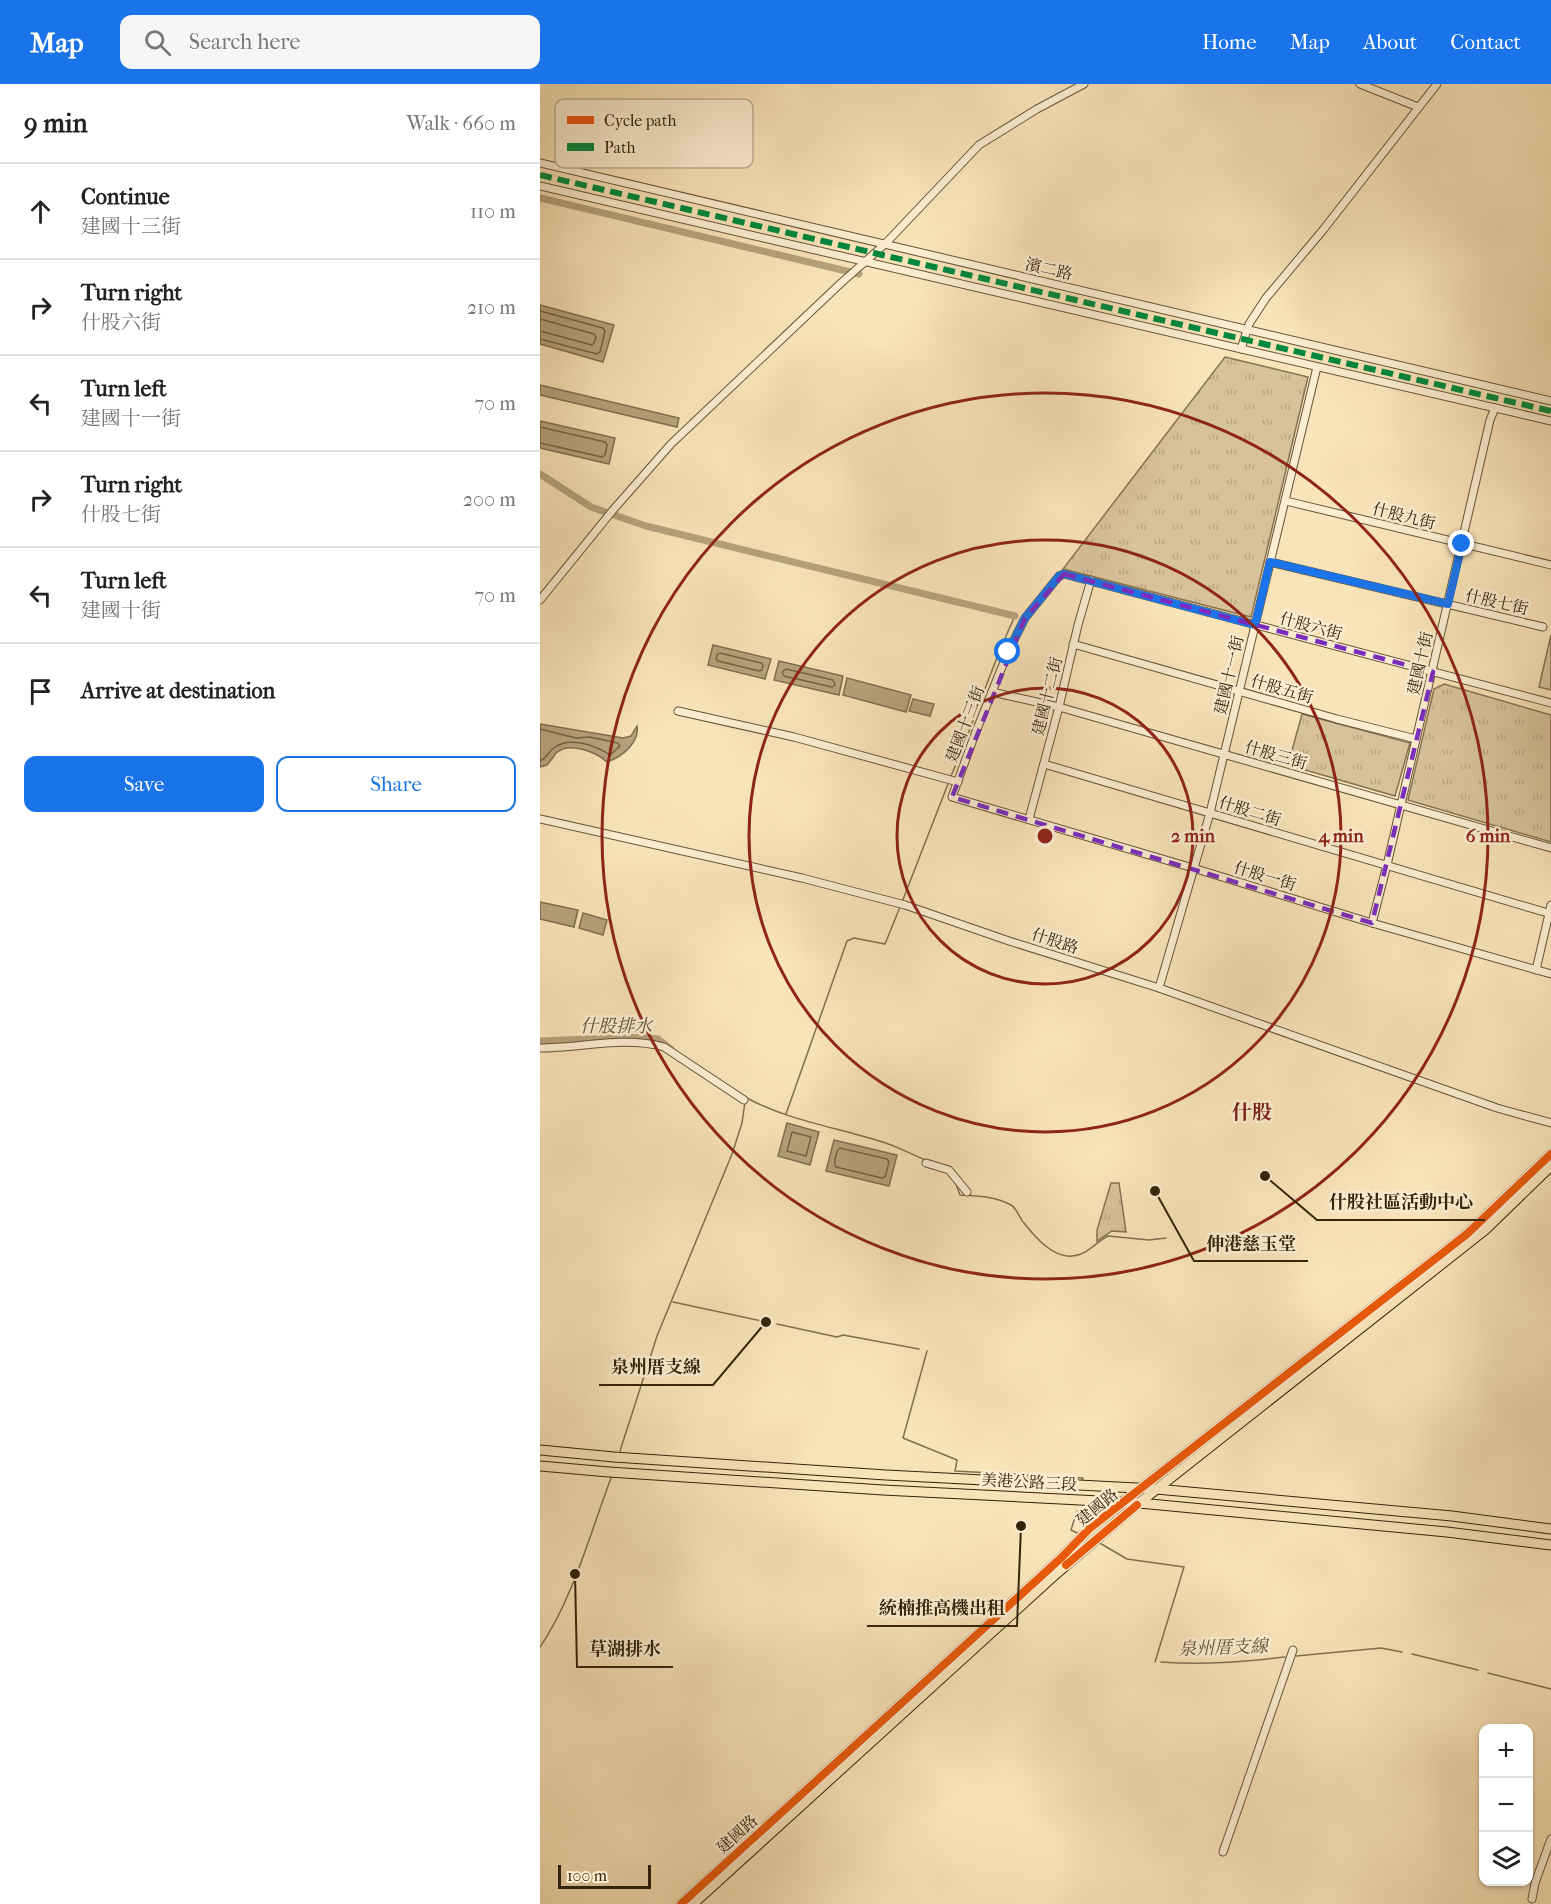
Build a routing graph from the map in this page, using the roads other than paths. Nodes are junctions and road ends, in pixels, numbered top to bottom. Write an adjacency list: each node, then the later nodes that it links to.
1 (1084, 84): 9 (street)
2 (1360, 84): 4 (street)
3 (1437, 84): 4 (street)
4 (1418, 107): 11 (street)
5 (540, 163): 6 (street, 濱二路)
6 (555, 167)
7 (561, 168): 9 (street, 濱二路)
8 (540, 186): 10 (street)
9 (885, 244): 10 (street); 11 (street, 濱二路)
10 (866, 262): 12 (street); 23 (street)
11 (1246, 329): 12 (street); 14 (street, 濱二路)
12 (1240, 349): 13 (street)
13 (1317, 367): 15 (street); 17 (street, 建國十一街)
14 (1551, 401)
15 (1495, 408): 16 (street); 18 (street, 建國十街)
16 (1551, 422)
17 (1286, 501): 18 (street, 什股九街); 19 (street, 建國十一街)
18 (1462, 544): 20 (street, 什股九街); 24 (street, 建國十街)
19 (1270, 562): 24 (street, 什股七街); 25 (street, 建國十一街)
20 (1551, 565)
21 (1064, 574): 22 (street, 什股六街); 30 (street, 建國十三街)
22 (1091, 580): 25 (street, 什股六街); 27 (street, 建國十二街)
23 (540, 600)
24 (1448, 604): 26 (street, 什股七街); 28 (street, 建國十街)
25 (1255, 625): 28 (street, 什股六街); 29 (street, 建國十一街)
26 (1543, 627)
27 (1073, 644): 29 (street, 什股五街); 32 (street, 建國十二街)
28 (1432, 672): 31 (street, 什股六街); 34 (street, 建國十街)
29 (1238, 691): 34 (street, 什股五街); 35 (street, 建國十一街)
30 (992, 692): 32 (street, 什股三街); 37 (street, 建國十三街)
31 (1551, 703)
32 (1059, 707): 35 (street, 什股三街); 36 (street, 建國十二街)
33 (678, 711): 37 (street)
34 (1416, 739): 39 (street, 建國十街)
35 (1225, 754): 39 (street, 什股三街); 40 (street, 建國十一街)
36 (1044, 764): 40 (street, 什股二街); 42 (street, 建國十二街)
37 (958, 782): 38 (street, 建國十三街)
38 (952, 797): 42 (street, 什股一街)
39 (1401, 806): 43 (street, 什股三街); 44 (street, 建國十街)
40 (1210, 813): 44 (street, 什股二街); 45 (street, 建國十一街)
41 (540, 819): 51 (street, 什股路)
42 (1029, 819): 45 (street, 什股一街)
43 (1551, 848)
44 (1387, 866): 47 (street, 什股二街); 48 (street, 建國十街)
45 (1193, 868): 48 (street, 什股一街); 51 (street, 建國十一街)
46 (1551, 905): 47 (street)
47 (1550, 914): 49 (street)
48 (1371, 923): 49 (street, 什股一街)
49 (1536, 970): 50 (street, 什股一街)
50 (1551, 974)
51 (1159, 988): 54 (street, 什股路)
52 (540, 1048): 53 (street)
53 (744, 1100)
54 (1551, 1123)
55 (1551, 1154): 59 (main road, 建國路)
56 (926, 1163): 58 (street)
57 (1551, 1166): 59 (main road, 建國路)
58 (967, 1192)
59 (1340, 1339): 62 (main road, 建國路); 63 (main road, 建國路)
60 (540, 1450): 62 (main road, 美港公路三段)
61 (540, 1466): 64 (main road, 美港公路三段)
62 (1142, 1488): 63 (main road, 美港公路三段); 64 (main road, 建國路)
63 (1156, 1489): 65 (main road, 建國路); 66 (main road, 美港公路三段)
64 (1125, 1502): 65 (main road, 美港公路三段); 72 (main road, 建國路)
65 (1139, 1503): 67 (main road, 美港公路三段); 73 (main road, 建國路)
66 (1551, 1529)
67 (1551, 1545)
68 (1293, 1650): 70 (street)
69 (1551, 1839): 71 (street)
70 (1223, 1852)
71 (1532, 1899)
72 (681, 1904)
73 (693, 1904)

